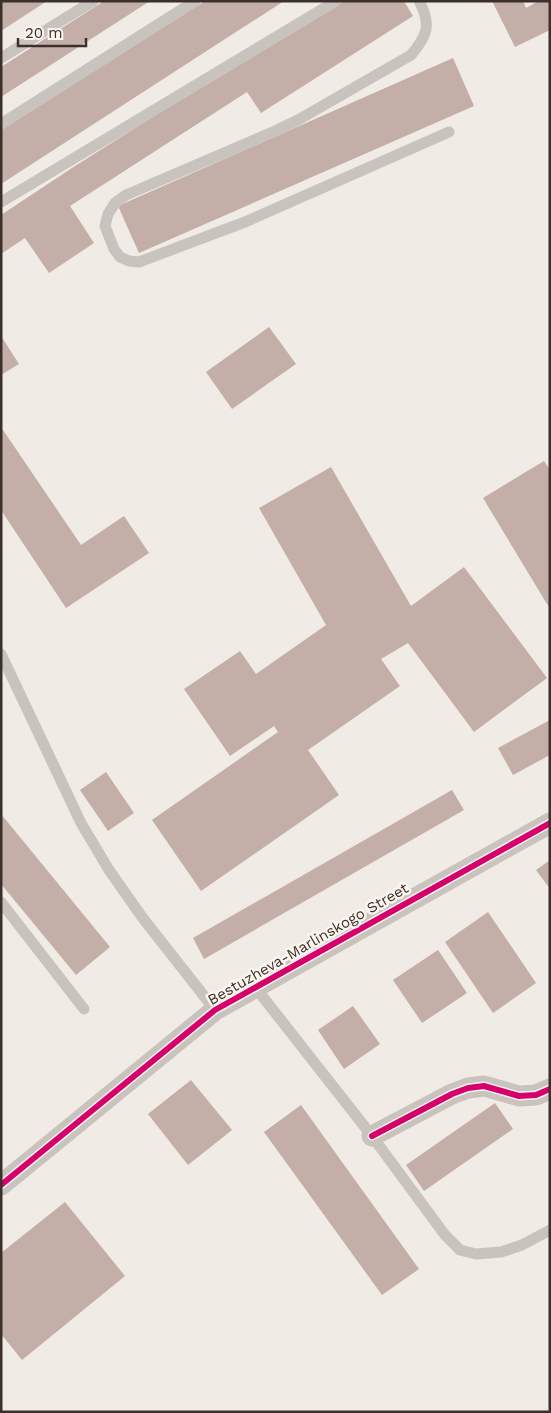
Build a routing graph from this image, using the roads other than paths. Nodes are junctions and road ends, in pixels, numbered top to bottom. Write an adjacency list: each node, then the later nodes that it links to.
1 (93, 1): 5 (lane)
2 (195, 1): 6 (lane)
3 (336, 1): 8 (lane)
4 (419, 1): 7 (lane)
5 (1, 58)
6 (1, 124)
7 (449, 132)
8 (1, 202)
9 (1, 654): 14 (lane)
10 (550, 823): 12 (street, Bestuzheva-Marlinskogo Street)
11 (1, 902): 13 (lane)
12 (255, 988): 14 (street, Bestuzheva-Marlinskogo Street); 16 (lane)
13 (84, 1009)
14 (215, 1010): 17 (street, Bestuzheva-Marlinskogo Street)
15 (550, 1089): 16 (street)
16 (372, 1136): 18 (lane)
17 (1, 1185)
18 (550, 1230)

